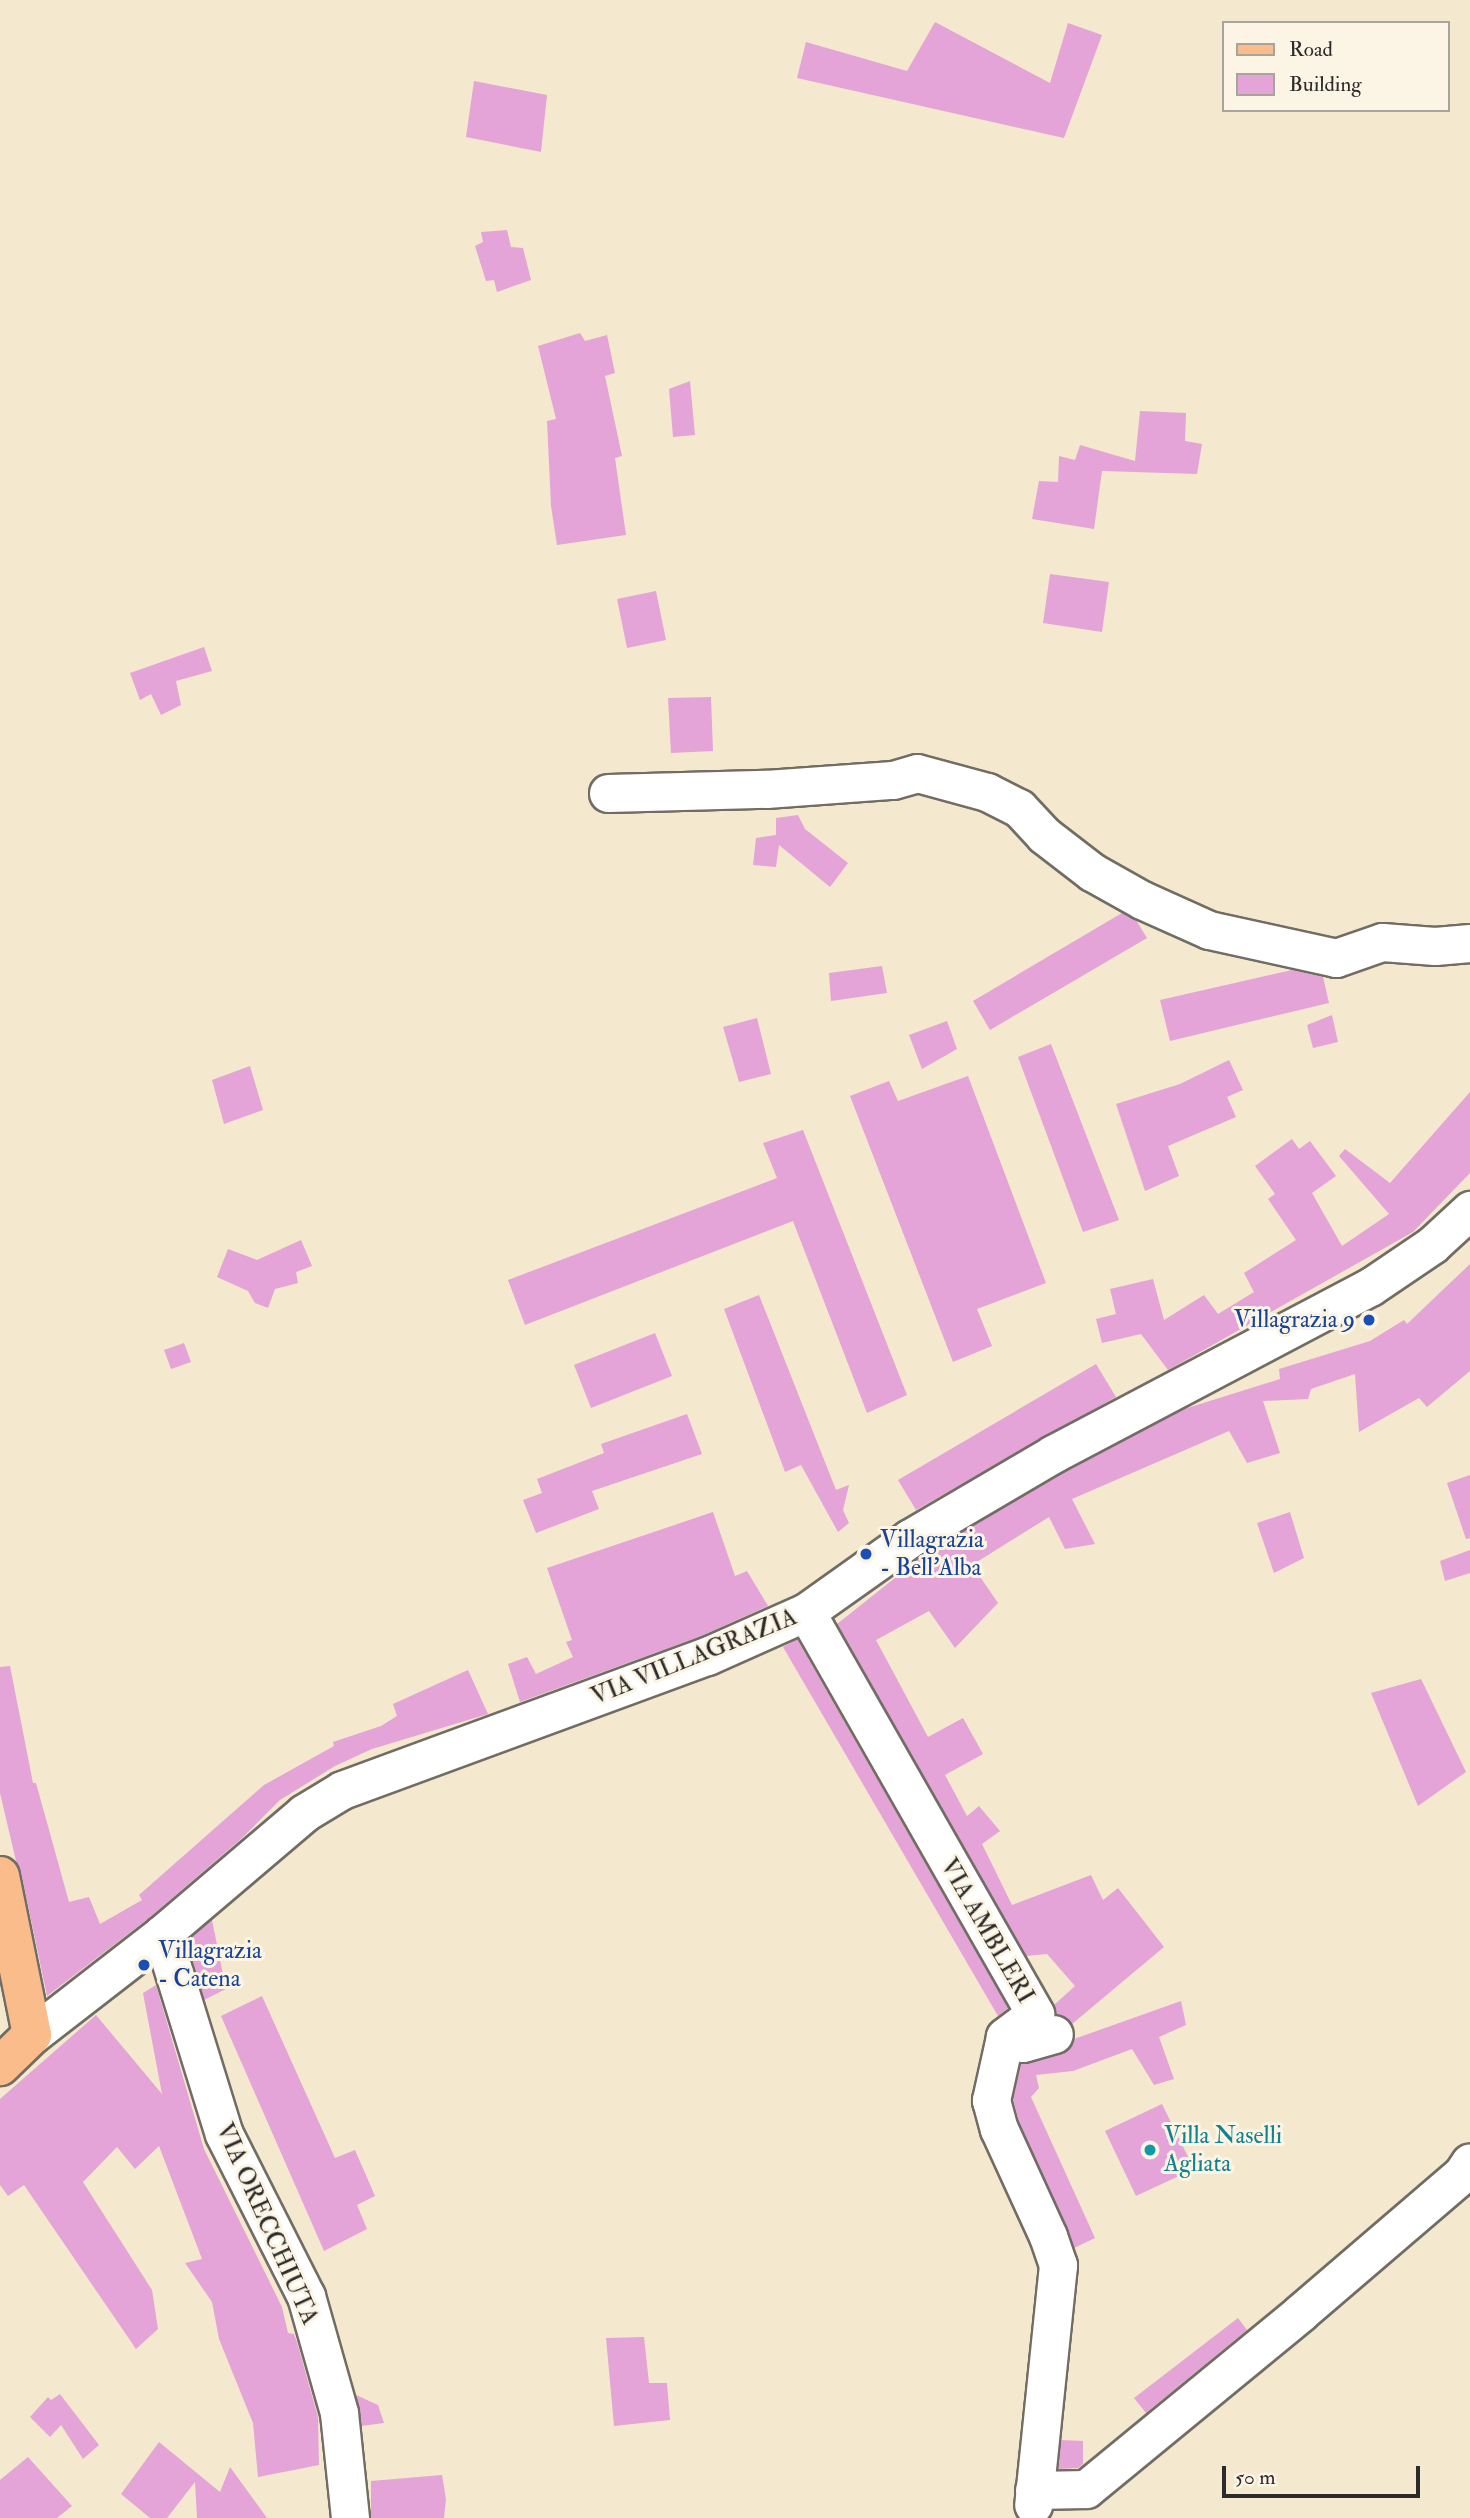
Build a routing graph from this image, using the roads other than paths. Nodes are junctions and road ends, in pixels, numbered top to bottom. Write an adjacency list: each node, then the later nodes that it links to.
1 (608, 793): 2 (street)
2 (1470, 943)
3 (1470, 1210): 4 (street, VIA VILLAGRAZIA)
4 (806, 1612): 6 (street, VIA VILLAGRAZIA); 9 (street, VIA AMBLERI)
5 (0, 1876): 8 (main road)
6 (162, 1934): 8 (street, VIA VILLAGRAZIA); 12 (street, VIA ORECCHIUTA)
7 (1054, 2034): 9 (street)
8 (32, 2035): 10 (main road)
9 (1005, 2037): 11 (street, VIA AMBLERI)
10 (0, 2066)
11 (1470, 2162)
12 (350, 2518)

